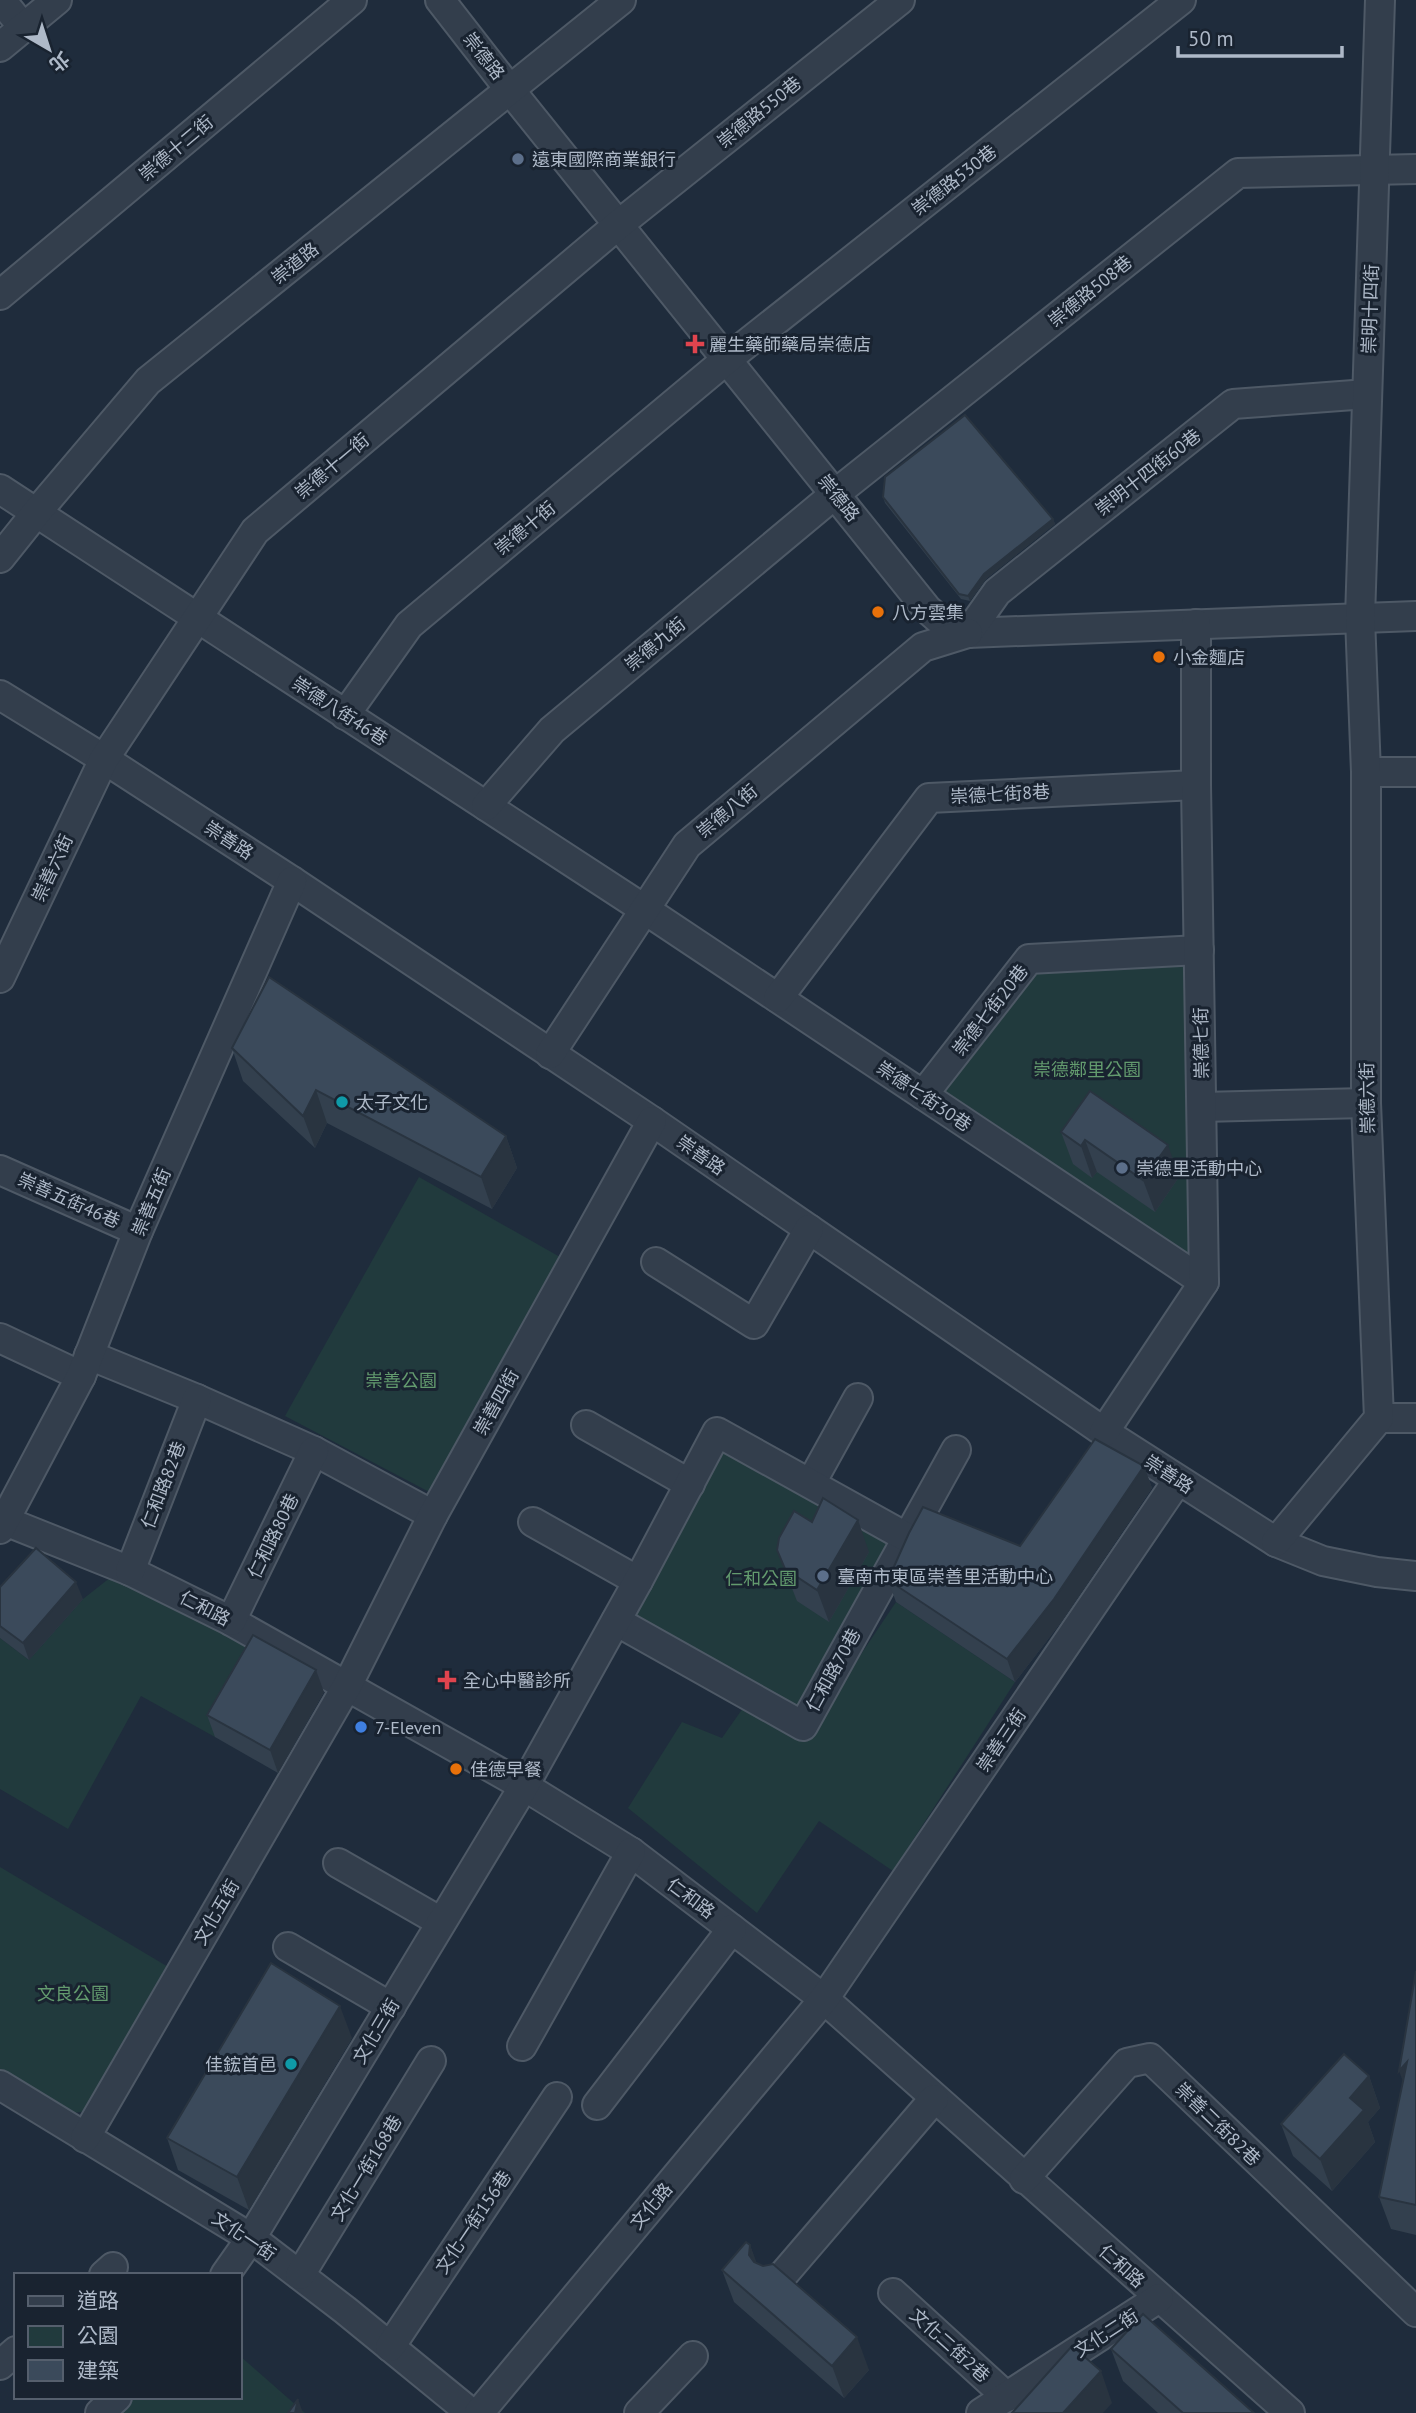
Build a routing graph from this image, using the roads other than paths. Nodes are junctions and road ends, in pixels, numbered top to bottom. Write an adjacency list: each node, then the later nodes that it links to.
1 (1, 0): 9 (street)
2 (57, 0): 9 (street)
3 (352, 0): 15 (street, 崇德十二街)
4 (440, 0): 11 (street, 崇德路)
5 (621, 0): 11 (street, 崇道路)
6 (900, 0): 14 (street, 崇德路550巷)
7 (1181, 0): 16 (street, 崇德路530巷)
8 (1380, 0): 13 (street, 崇明十四街)
9 (23, 27): 10 (street)
10 (0, 47)
11 (510, 90): 14 (street, 崇德路); 20 (street, 崇道路)
12 (1416, 169): 13 (street, 崇德路508巷)
13 (1376, 172): 17 (street, 崇明十四街); 19 (street, 崇德路508巷)
14 (618, 225): 16 (street, 崇德路); 23 (street, 崇德十一街)
15 (0, 295)
16 (726, 360): 19 (street, 崇德路); 28 (street, 崇德十街)
17 (1367, 394): 24 (street, 崇明十四街); 26 (street, 崇明十四街60巷)
18 (0, 489): 20 (street, 崇德八街46巷)
19 (835, 494): 26 (street, 崇德路); 33 (street, 崇德九街)
20 (36, 513): 21 (street, 崇道路); 23 (street, 崇德八街46巷)
21 (0, 558)
22 (1416, 616): 24 (street, 崇德路)
23 (197, 618): 28 (street, 崇德八街46巷); 29 (street, 崇德十一街)
24 (1360, 618): 25 (street, 崇德路); 30 (street, 崇德六街)
25 (1196, 624): 26 (street, 崇德路); 32 (street, 崇德七街)
26 (968, 633): 35 (street, 崇德八街)
27 (0, 695): 29 (street, 崇善路)
28 (345, 715): 33 (street, 崇德八街46巷)
29 (104, 759): 34 (street, 崇善路); 37 (street, 崇善六街)
30 (1366, 772): 31 (street); 41 (street, 崇德六街)
31 (1416, 772)
32 (1196, 785): 36 (street, 崇德七街); 38 (street, 崇德七街8巷)
33 (486, 806): 35 (street, 崇德八街46巷)
34 (292, 881): 39 (street, 崇善路); 46 (street, 崇善五街)
35 (644, 909): 38 (street, 崇德七街30巷); 39 (street, 崇德八街)
36 (1199, 950): 40 (street, 崇德七街20巷); 42 (street, 崇德七街)
37 (0, 978)
38 (778, 998): 40 (street, 崇德七街30巷)
39 (550, 1054): 43 (street, 崇善路)
40 (923, 1096): 48 (street, 崇德七街30巷)
41 (1366, 1103): 42 (street); 53 (street, 崇德六街)
42 (1202, 1107): 48 (street, 崇德七街)
43 (652, 1121): 45 (street, 崇善路); 62 (street, 崇善四街)
44 (0, 1170): 46 (street, 崇善五街46巷)
45 (809, 1229): 47 (street); 56 (street, 崇善路)
46 (138, 1231): 50 (street, 崇善五街)
47 (656, 1262)
48 (1204, 1282): 56 (street)
49 (0, 1338): 50 (street)
50 (85, 1365): 52 (street); 64 (street, 崇善五街)
51 (858, 1398): 60 (street)
52 (197, 1399): 58 (street); 67 (street, 仁和路82巷)
53 (1378, 1418): 54 (street); 66 (street)
54 (1416, 1418)
55 (586, 1425): 61 (street)
56 (1104, 1432): 59 (street, 崇善路)
57 (956, 1450): 65 (street, 仁和路70巷)
58 (314, 1451): 62 (street); 70 (street, 仁和路80巷)
59 (1178, 1480): 66 (street, 崇善路); 79 (street, 崇善三街)
60 (811, 1483): 61 (street); 65 (street)
61 (690, 1484): 69 (street)
62 (433, 1514): 72 (street, 崇善四街)
63 (533, 1522): 69 (street)
64 (1, 1523): 67 (street, 仁和路)
65 (906, 1537): 71 (street, 仁和路70巷)
66 (1276, 1542): 68 (street, 崇善路)
67 (130, 1571): 70 (street, 仁和路)
68 (1416, 1576)
69 (638, 1581): 71 (street)
70 (231, 1621): 72 (street, 仁和路)
71 (616, 1621): 73 (street)
72 (346, 1686): 73 (street, 仁和路); 87 (street, 文化五街)
73 (524, 1786): 74 (street, 仁和路); 76 (street, 文化三街)
74 (631, 1852): 77 (street, 仁和路); 81 (street)
75 (338, 1863): 76 (street)
76 (441, 1922): 80 (street, 文化三街)
77 (732, 1929): 79 (street, 仁和路); 86 (street)
78 (288, 1947): 80 (street)
79 (824, 1999): 85 (street, 仁和路); 104 (street, 文化路)
80 (391, 2007): 89 (street, 文化三街)
81 (522, 2046)
82 (431, 2060): 91 (street, 文化一街168巷)
83 (0, 2085): 87 (street, 文化一街)
84 (557, 2097): 96 (street, 文化一街156巷)
85 (934, 2099): 88 (street, 仁和路); 92 (street)
86 (597, 2105)
87 (85, 2138): 89 (street, 文化一街)
88 (1024, 2179): 94 (street, 仁和路); 95 (street, 崇善二街82巷)
89 (251, 2238): 90 (street, 文化三街); 91 (street, 文化一街)
90 (226, 2273)
91 (300, 2275): 96 (street, 文化一街)
92 (777, 2282)
93 (893, 2293): 100 (street, 文化二街2巷)
94 (1159, 2298): 100 (street, 文化二街); 107 (street, 仁和路)
95 (1416, 2312)
96 (390, 2347): 103 (street, 文化一街)
97 (14, 2353): 99 (street)
98 (693, 2356): 105 (street)
99 (0, 2365)
100 (1007, 2397): 106 (street, 文化二街)
101 (115, 2399): 102 (street)
102 (100, 2413)
103 (471, 2413)
104 (479, 2413)
105 (639, 2413)
106 (981, 2413)
107 (1290, 2413)

